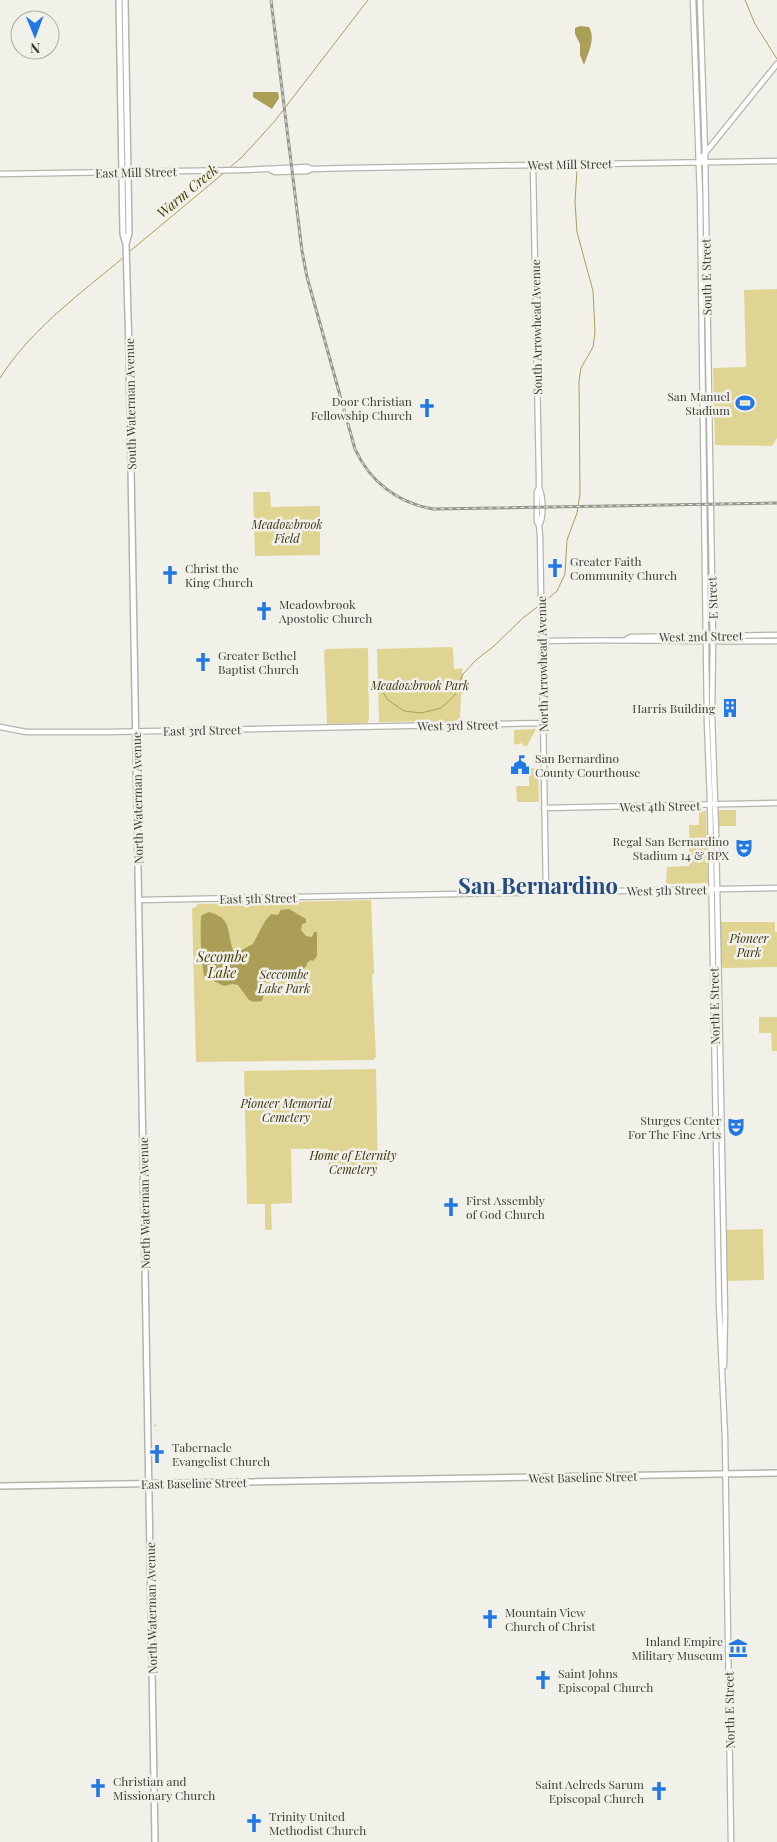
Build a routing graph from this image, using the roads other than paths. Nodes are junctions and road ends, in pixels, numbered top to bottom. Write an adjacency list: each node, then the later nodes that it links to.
1 (119, 0): 12 (main road, South Waterman Avenue)
2 (125, 0): 12 (main road, South Waterman Avenue)
3 (694, 0): 8 (main road, South E Street)
4 (700, 0): 6 (main road, South E Street)
5 (777, 64): 6 (main road)
6 (705, 153): 8 (main road); 9 (main road, South E Street)
7 (777, 161): 9 (main road, West Mill Street)
8 (698, 162): 9 (main road, West Mill Street); 10 (main road, West Mill Street); 17 (main road, South E Street)
9 (705, 162): 18 (main road, South E Street)
10 (533, 165): 11 (main road, West Mill Street); 19 (main road, South Arrowhead Avenue)
11 (364, 168): 12 (main road, East Mill Street)
12 (125, 173): 13 (main road, East Mill Street); 14 (main road, South Waterman Avenue); 15 (main road, South Waterman Avenue)
13 (0, 174)
14 (123, 202): 15 (main road); 16 (main road, South Waterman Avenue)
15 (129, 233): 16 (main road, South Waterman Avenue)
16 (126, 244): 20 (main road, South Waterman Avenue)
17 (704, 553): 24 (main road, E Street)
18 (711, 553): 21 (main road, E Street)
19 (540, 556): 26 (main road, North Arrowhead Avenue)
20 (133, 564): 34 (main road, North Waterman Avenue)
21 (713, 635): 22 (main road, West 2nd Street); 24 (main road, West 2nd Street); 30 (main road, E Street)
22 (777, 635)
23 (678, 636): 24 (main road, West 2nd Street); 25 (main road, West 2nd Street); 27 (main road)
24 (706, 636): 28 (main road, E Street)
25 (625, 640): 26 (main road, West 2nd Street); 27 (main road, West 2nd Street)
26 (541, 641): 31 (main road, North Arrowhead Avenue)
27 (652, 641): 28 (main road, West 2nd Street)
28 (706, 641): 30 (main road, West 2nd Street); 36 (main road, North E Street)
29 (777, 641): 30 (main road, West 2nd Street)
30 (713, 642): 36 (main road, North E Street)
31 (543, 723): 32 (main road, West 3rd Street); 37 (main road, North Arrowhead Avenue)
32 (374, 727): 34 (main road, East 3rd Street)
33 (0, 728): 34 (main road, East 3rd Street)
34 (136, 732): 42 (main road, North Waterman Avenue)
35 (777, 803): 36 (main road, West 4th Street)
36 (713, 805): 37 (main road, West 4th Street); 38 (main road, North E Street); 38 (main road, North E Street)
37 (544, 808): 40 (main road, North Arrowhead Avenue)
38 (715, 888): 39 (main road, West 5th Street); 40 (main road, West 5th Street); 43 (main road, North E Street)
39 (777, 888)
40 (546, 892): 41 (main road, West 5th Street)
41 (377, 895): 42 (main road, East 5th Street)
42 (139, 900): 46 (main road, North Waterman Avenue)
43 (725, 1474): 44 (main road, West Baseline Street); 45 (main road, West Baseline Street); 49 (main road, North E Street)
44 (777, 1474)
45 (388, 1480): 46 (main road, East Baseline Street)
46 (149, 1484): 47 (main road, East Baseline Street); 48 (main road, North Waterman Avenue)
47 (0, 1486)
48 (155, 1842)
49 (731, 1842)

